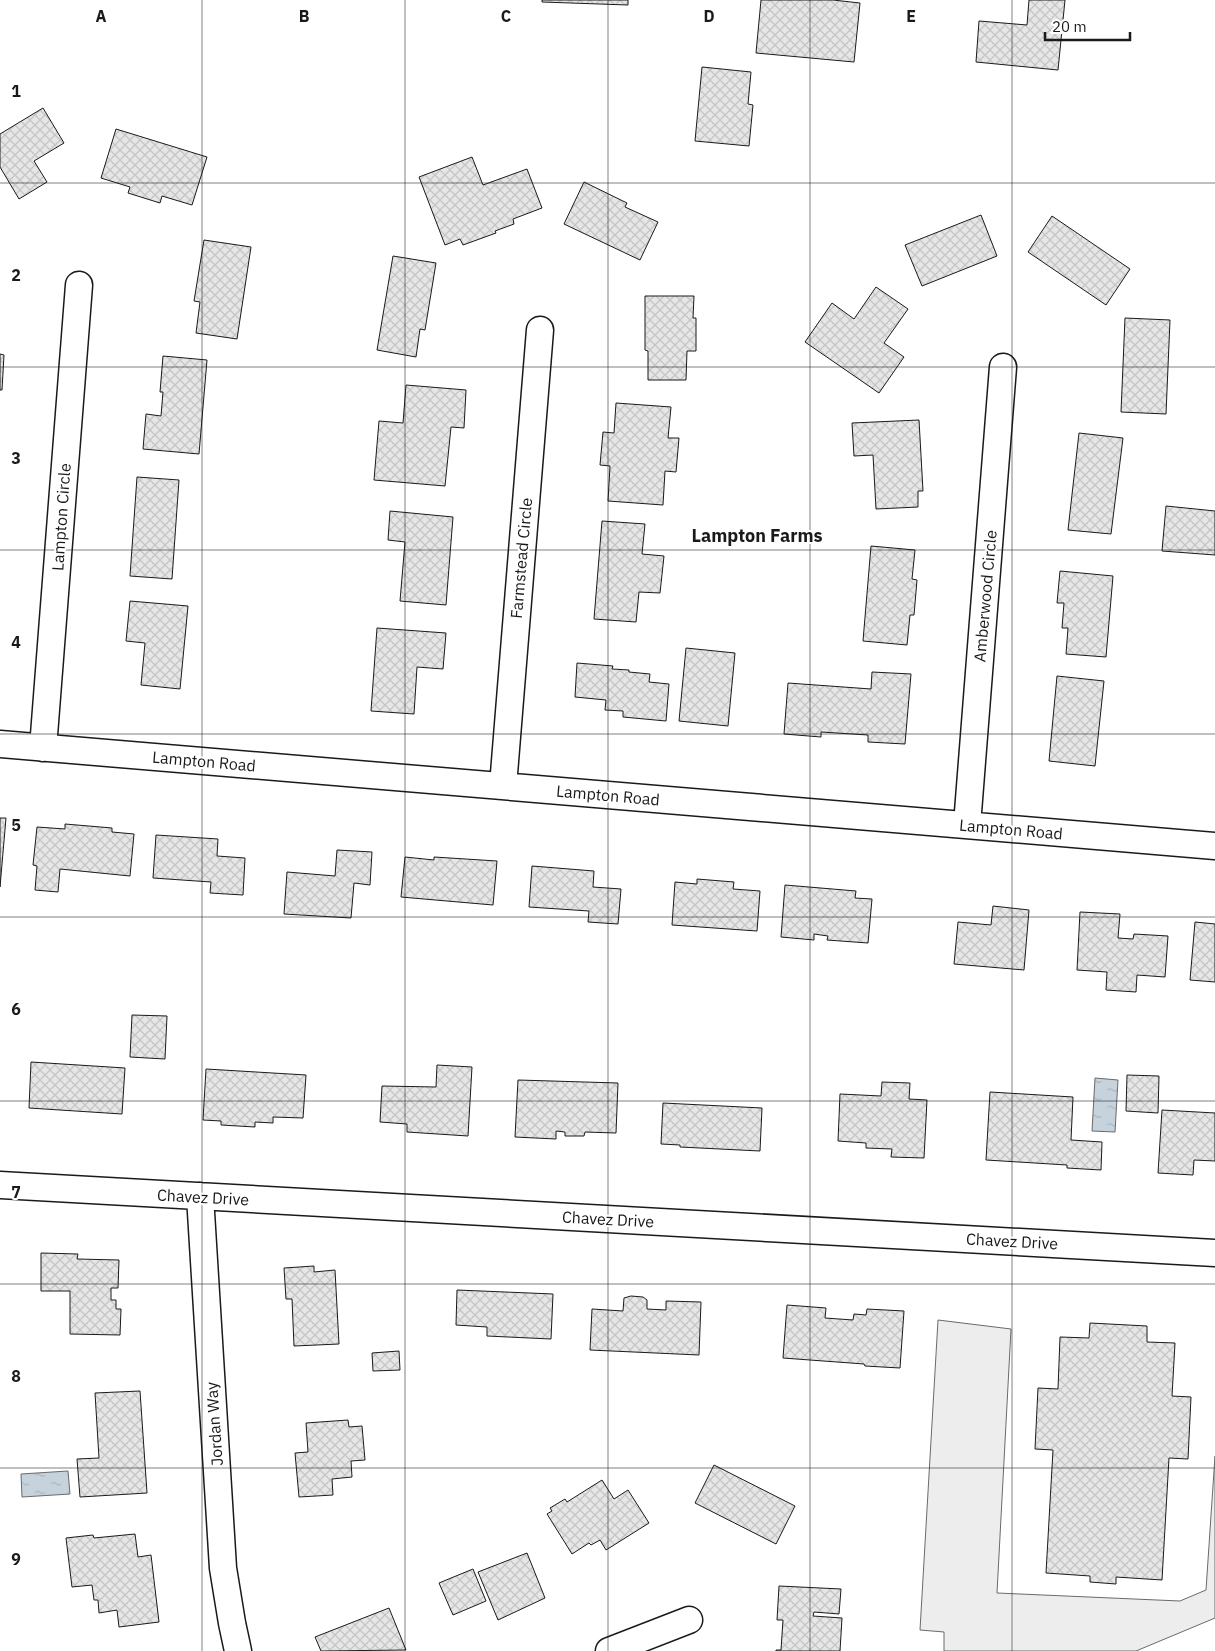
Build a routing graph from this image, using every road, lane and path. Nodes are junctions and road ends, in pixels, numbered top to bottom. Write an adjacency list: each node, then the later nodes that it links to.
1 (79, 285): 5 (street, Lampton Circle)
2 (540, 330): 6 (street, Farmstead Circle)
3 (1003, 367): 7 (street, Amberwood Circle)
4 (0, 744): 5 (street, Lampton Road)
5 (43, 748): 6 (street, Lampton Road)
6 (502, 786): 7 (street, Lampton Road)
7 (967, 826): 8 (street, Lampton Road)
8 (1215, 846)
9 (0, 1185): 10 (street, Chavez Drive)
10 (200, 1196): 11 (street, Chavez Drive); 13 (street, Jordan Way)
11 (1215, 1253)
12 (689, 1620): 14 (street)
13 (238, 1651)
14 (610, 1651)

